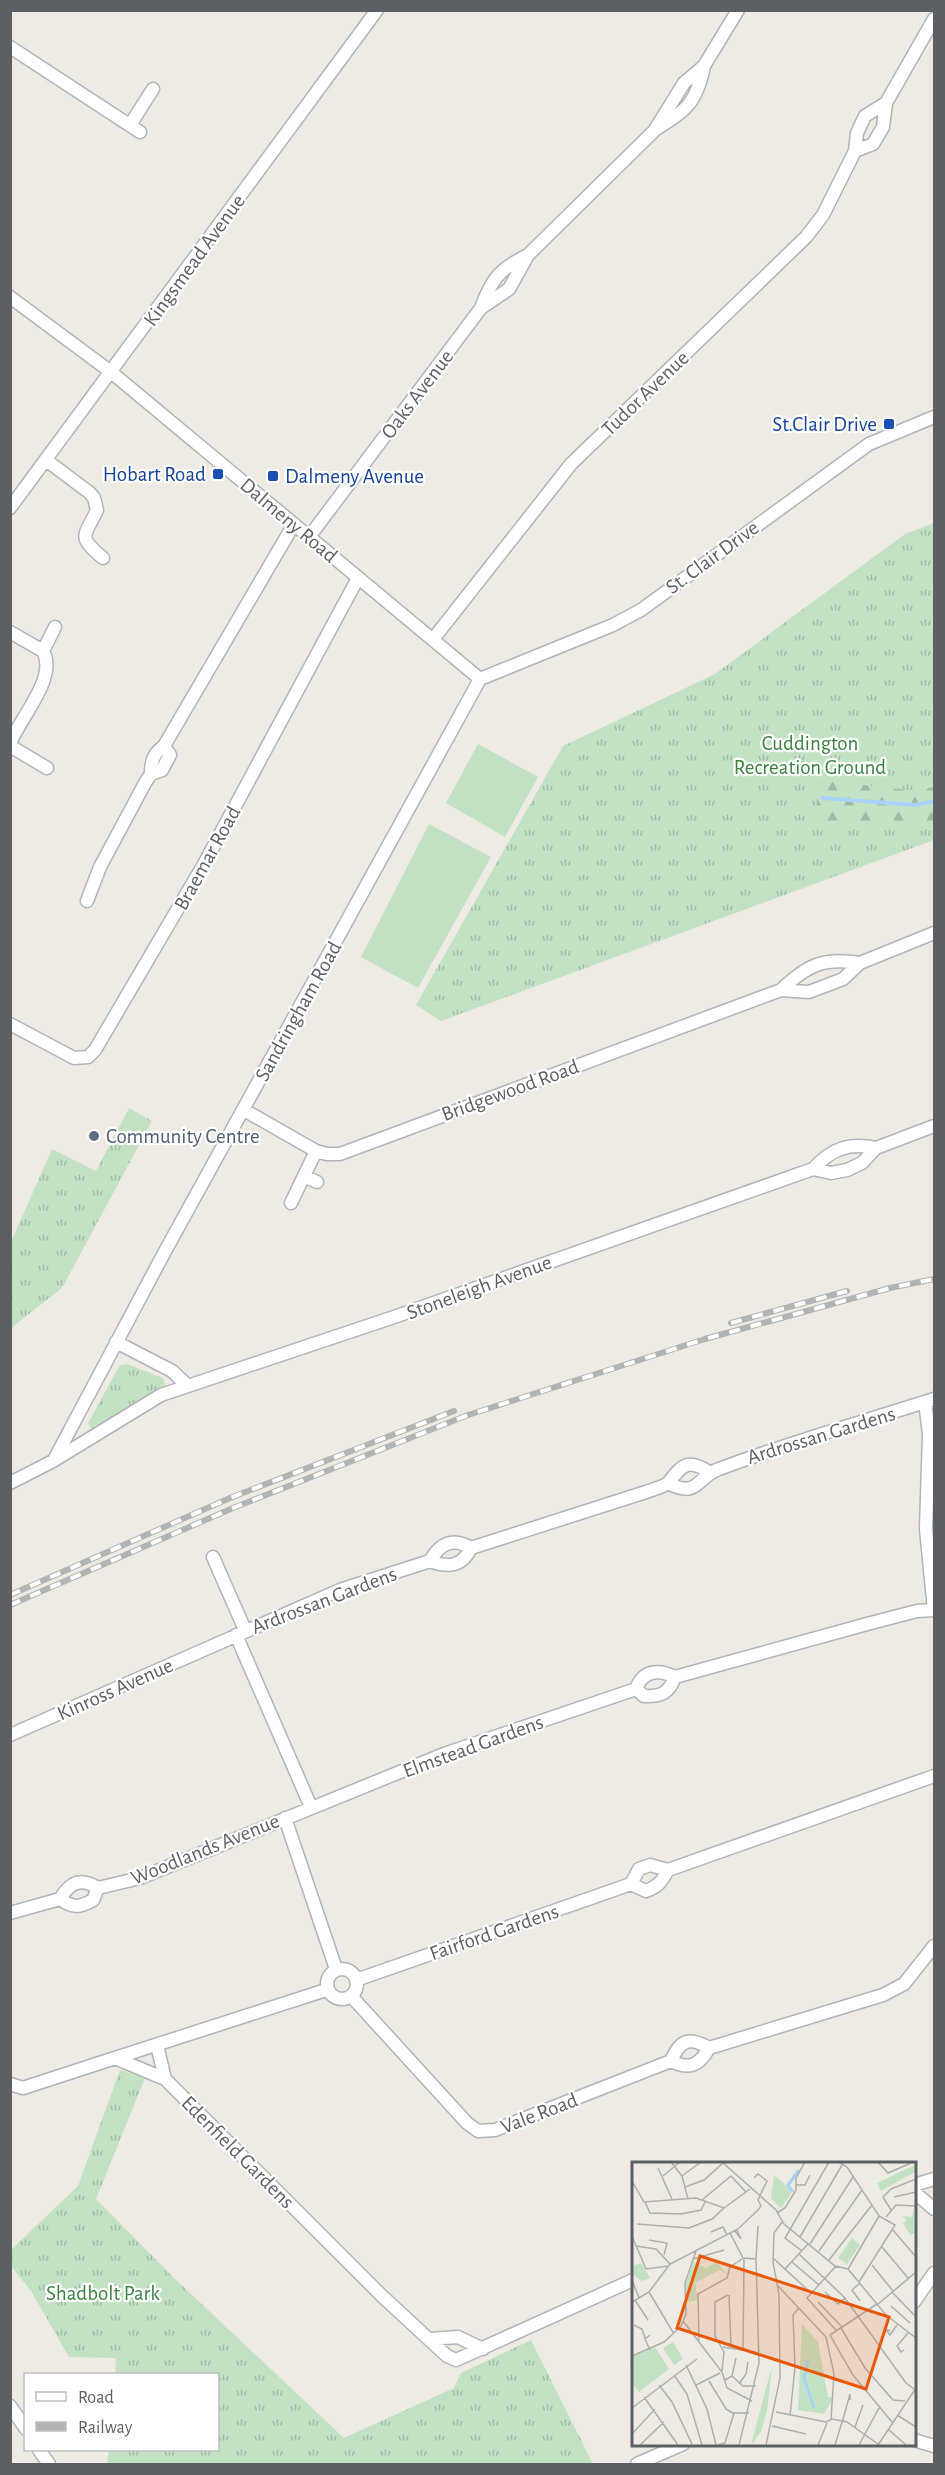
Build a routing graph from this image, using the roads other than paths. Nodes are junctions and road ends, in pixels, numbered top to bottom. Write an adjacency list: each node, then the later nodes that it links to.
1 (376, 10): 9 (street, Kingsmead Avenue)
2 (738, 10): 14 (street, Oaks Avenue)
3 (934, 19): 6 (street, Tudor Avenue)
4 (10, 47): 5 (street)
5 (153, 88)
6 (886, 103): 7 (street, Tudor Avenue); 7 (street, Tudor Avenue)
7 (855, 151): 19 (street, Tudor Avenue)
8 (10, 297): 9 (street, Dalmeny Road)
9 (111, 372): 11 (street, Kingsmead Avenue); 13 (street, Dalmeny Road)
10 (934, 417): 21 (street, St. Clair Drive)
11 (46, 460): 12 (street, Kingsmead Avenue); 15 (street)
12 (10, 508)
13 (294, 524): 14 (street, Dalmeny Road); 24 (street)
14 (309, 537): 16 (street, Dalmeny Road)
15 (103, 558)
16 (358, 578): 19 (street, Dalmeny Road); 28 (street, Braemar Road)
17 (55, 627): 20 (street)
18 (10, 632): 20 (street)
19 (434, 638): 21 (street, Dalmeny Road)
20 (43, 651): 22 (street)
21 (480, 679): 29 (street, Sandringham Road)
22 (10, 745): 23 (street)
23 (47, 768)
24 (87, 901)
25 (934, 933): 26 (street, Bridgewood Road)
26 (860, 963): 27 (street, Bridgewood Road); 27 (street, Bridgewood Road)
27 (781, 990): 32 (street, Bridgewood Road)
28 (10, 1024)
29 (244, 1110): 32 (street, Bridgewood Road); 35 (street, Sandringham Road)
30 (934, 1126): 31 (street, Stoneleigh Avenue)
31 (876, 1148): 33 (street, Stoneleigh Avenue); 33 (street, Stoneleigh Avenue)
32 (316, 1151): 34 (street)
33 (813, 1169): 36 (street, Stoneleigh Avenue)
34 (291, 1203)
35 (116, 1342): 36 (street); 38 (street, Sandringham Road)
36 (188, 1386): 38 (street, Stoneleigh Avenue)
37 (930, 1401): 39 (street, Ardrossan Gardens); 45 (street)
38 (53, 1461): 40 (street, Stoneleigh Avenue)
39 (709, 1472): 41 (street, Ardrossan Gardens); 41 (street, Ardrossan Gardens)
40 (10, 1483)
41 (668, 1483): 42 (street, Ardrossan Gardens)
42 (471, 1548): 44 (street, Ardrossan Gardens); 44 (street, Ardrossan Gardens)
43 (213, 1557): 46 (street)
44 (430, 1561): 46 (street, Ardrossan Gardens)
45 (934, 1610): 48 (street, Elmstead Gardens)
46 (241, 1633): 47 (street, Ardrossan Gardens); 52 (street)
47 (220, 1642): 50 (street, Kinross Avenue)
48 (675, 1677): 49 (street, Elmstead Gardens); 49 (street, Elmstead Gardens)
49 (636, 1689): 52 (street, Elmstead Gardens)
50 (10, 1735)
51 (934, 1776): 54 (street, Fairford Gardens)
52 (311, 1807): 53 (street, Woodlands Avenue)
53 (285, 1818): 56 (street, Woodlands Avenue); 60 (street)
54 (668, 1870): 55 (street, Fairford Gardens); 55 (street, Fairford Gardens)
55 (631, 1884): 61 (street, Fairford Gardens)
56 (98, 1888): 57 (street, Woodlands Avenue); 57 (street, Woodlands Avenue)
57 (60, 1899): 58 (street, Woodlands Avenue)
58 (10, 1913)
59 (934, 1946): 65 (street, Vale Road)
60 (336, 1969): 61 (street); 62 (street)
61 (356, 1980): 63 (street)
62 (326, 1990): 63 (street); 64 (street)
63 (352, 1997): 67 (street, Vale Road)
64 (157, 2045): 66 (street); 68 (street)
65 (709, 2048): 67 (street, Vale Road); 67 (street, Vale Road)
66 (115, 2058): 68 (street, Edenfield Gardens); 69 (street)
67 (671, 2061)
68 (165, 2079): 77 (street, Edenfield Gardens)
69 (10, 2084)
70 (934, 2179): 71 (street)
71 (915, 2185)
72 (915, 2193): 73 (street)
73 (934, 2209)
74 (934, 2273): 76 (street)
75 (632, 2280): 78 (street, Edenfield Gardens)
76 (915, 2301)
77 (429, 2339): 78 (street); 78 (street, Edenfield Gardens)
78 (483, 2349)
79 (10, 2406): 80 (street)
80 (24, 2426)
81 (915, 2440): 83 (street)
82 (681, 2445): 86 (street)
83 (934, 2446)
84 (40, 2451): 85 (street)
85 (49, 2464)
86 (637, 2464)

